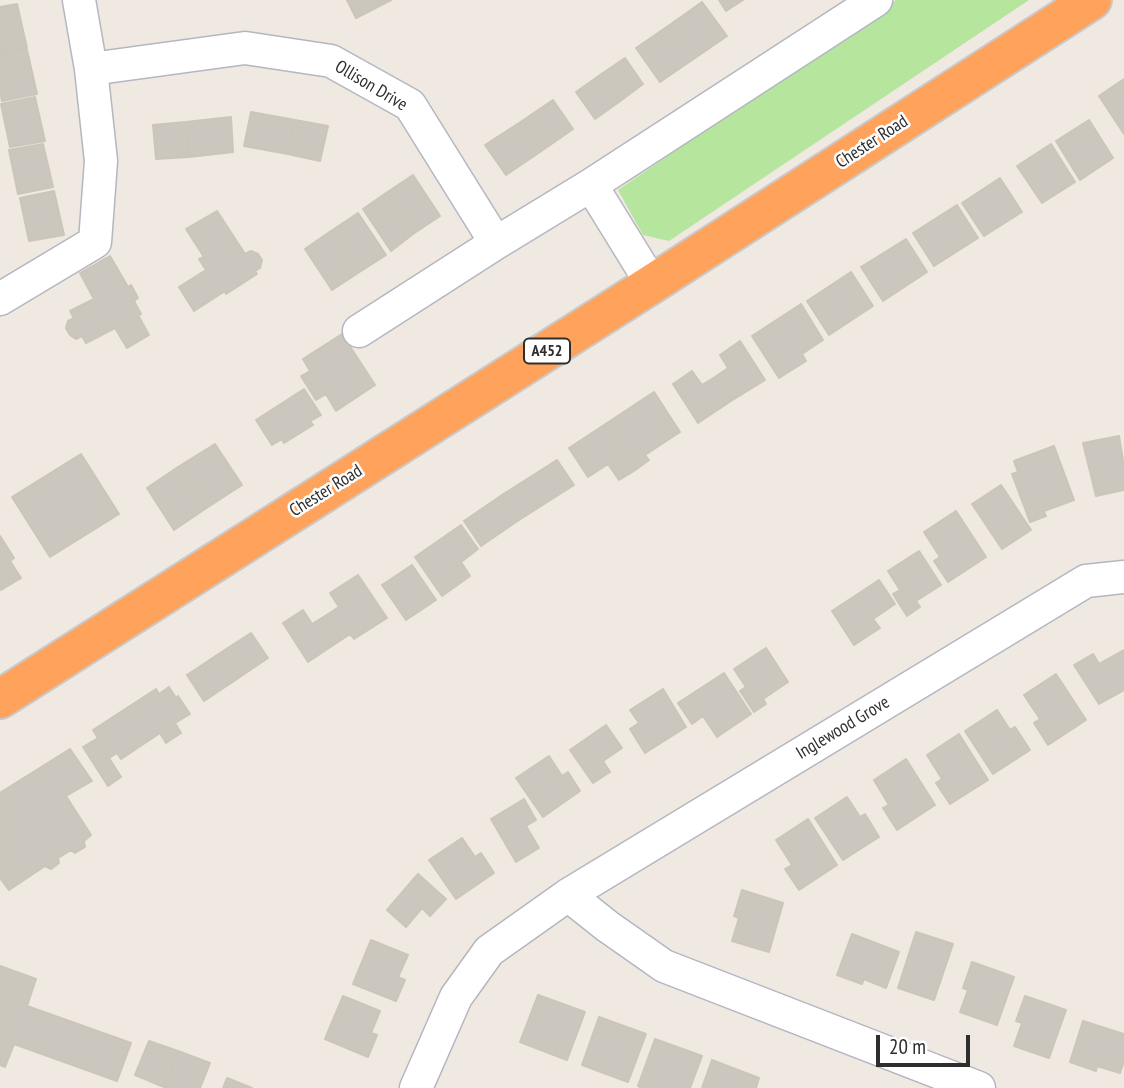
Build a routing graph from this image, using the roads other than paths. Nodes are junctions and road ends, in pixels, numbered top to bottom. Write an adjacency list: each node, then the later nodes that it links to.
1 (79, 0): 4 (street)
2 (876, 0): 5 (street)
3 (1092, 0): 7 (highway, Chester Road / A452)
4 (91, 69): 6 (street, Ollison Drive); 8 (street)
5 (591, 185): 6 (street); 7 (street)
6 (496, 243): 9 (street)
7 (652, 284): 11 (highway, Chester Road / A452)
8 (0, 299)
9 (359, 331)
10 (1124, 577): 12 (street, Inglewood Grove)
11 (0, 699)
12 (568, 895): 13 (street, Inglewood Grove); 14 (street)
13 (416, 1088)
14 (979, 1088)

